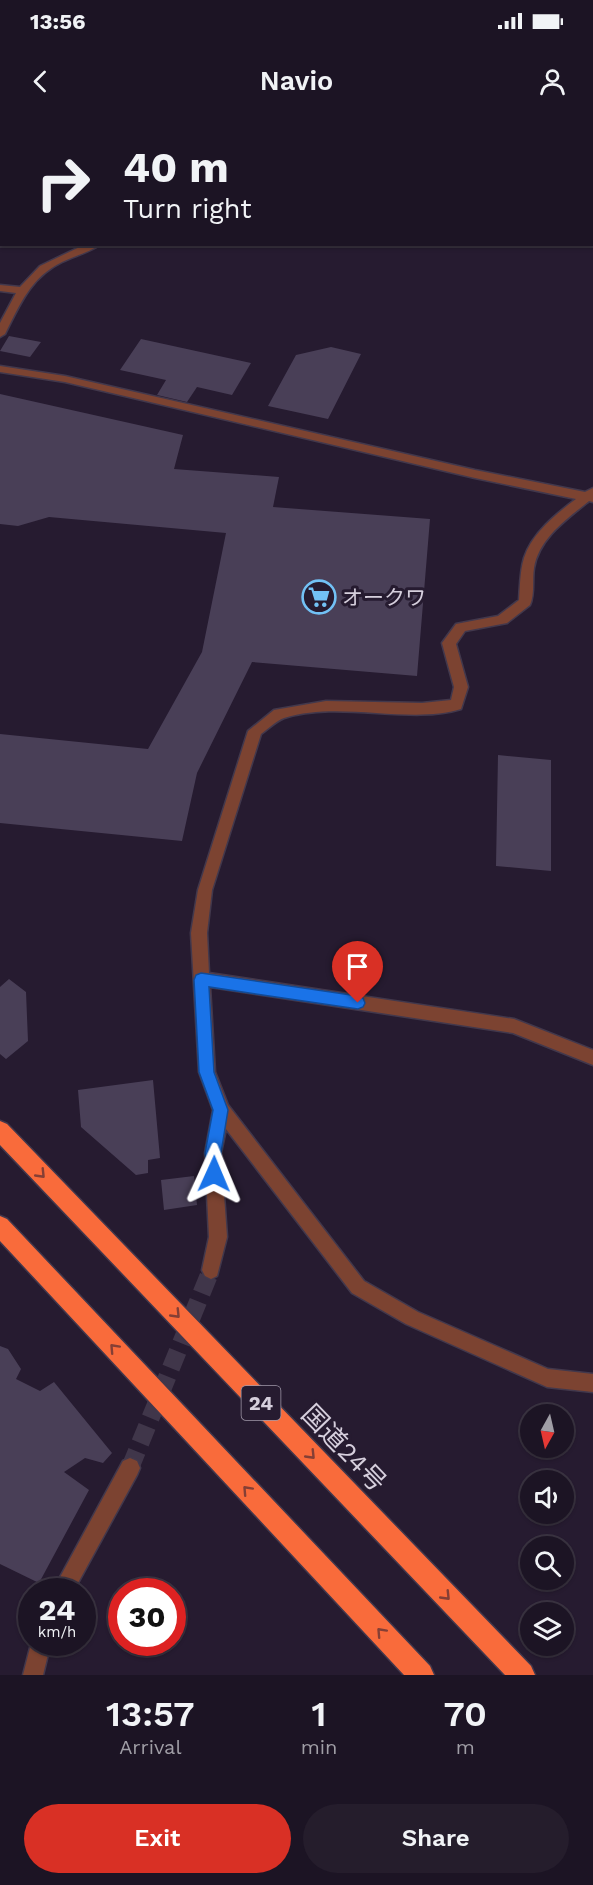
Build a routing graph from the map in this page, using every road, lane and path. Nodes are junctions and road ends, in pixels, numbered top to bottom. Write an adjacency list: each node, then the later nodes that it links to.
1 (90, 246): 3 (street)
2 (0, 288): 3 (street)
3 (23, 290): 4 (street)
4 (0, 334)
5 (0, 369): 6 (street)
6 (591, 496): 7 (street)
7 (201, 980): 8 (street); 9 (street)
8 (593, 1058)
9 (221, 1110): 12 (street); 13 (street)
10 (0, 1131): 19 (highway, 国道24号 / 24, one-way to 19)
11 (0, 1226): 18 (highway, one-way to 11)
12 (211, 1270)
13 (593, 1383)
14 (130, 1468): 15 (street)
15 (70, 1578)
16 (38, 1656): 17 (street)
17 (33, 1675)
18 (421, 1675)
19 (522, 1675)

